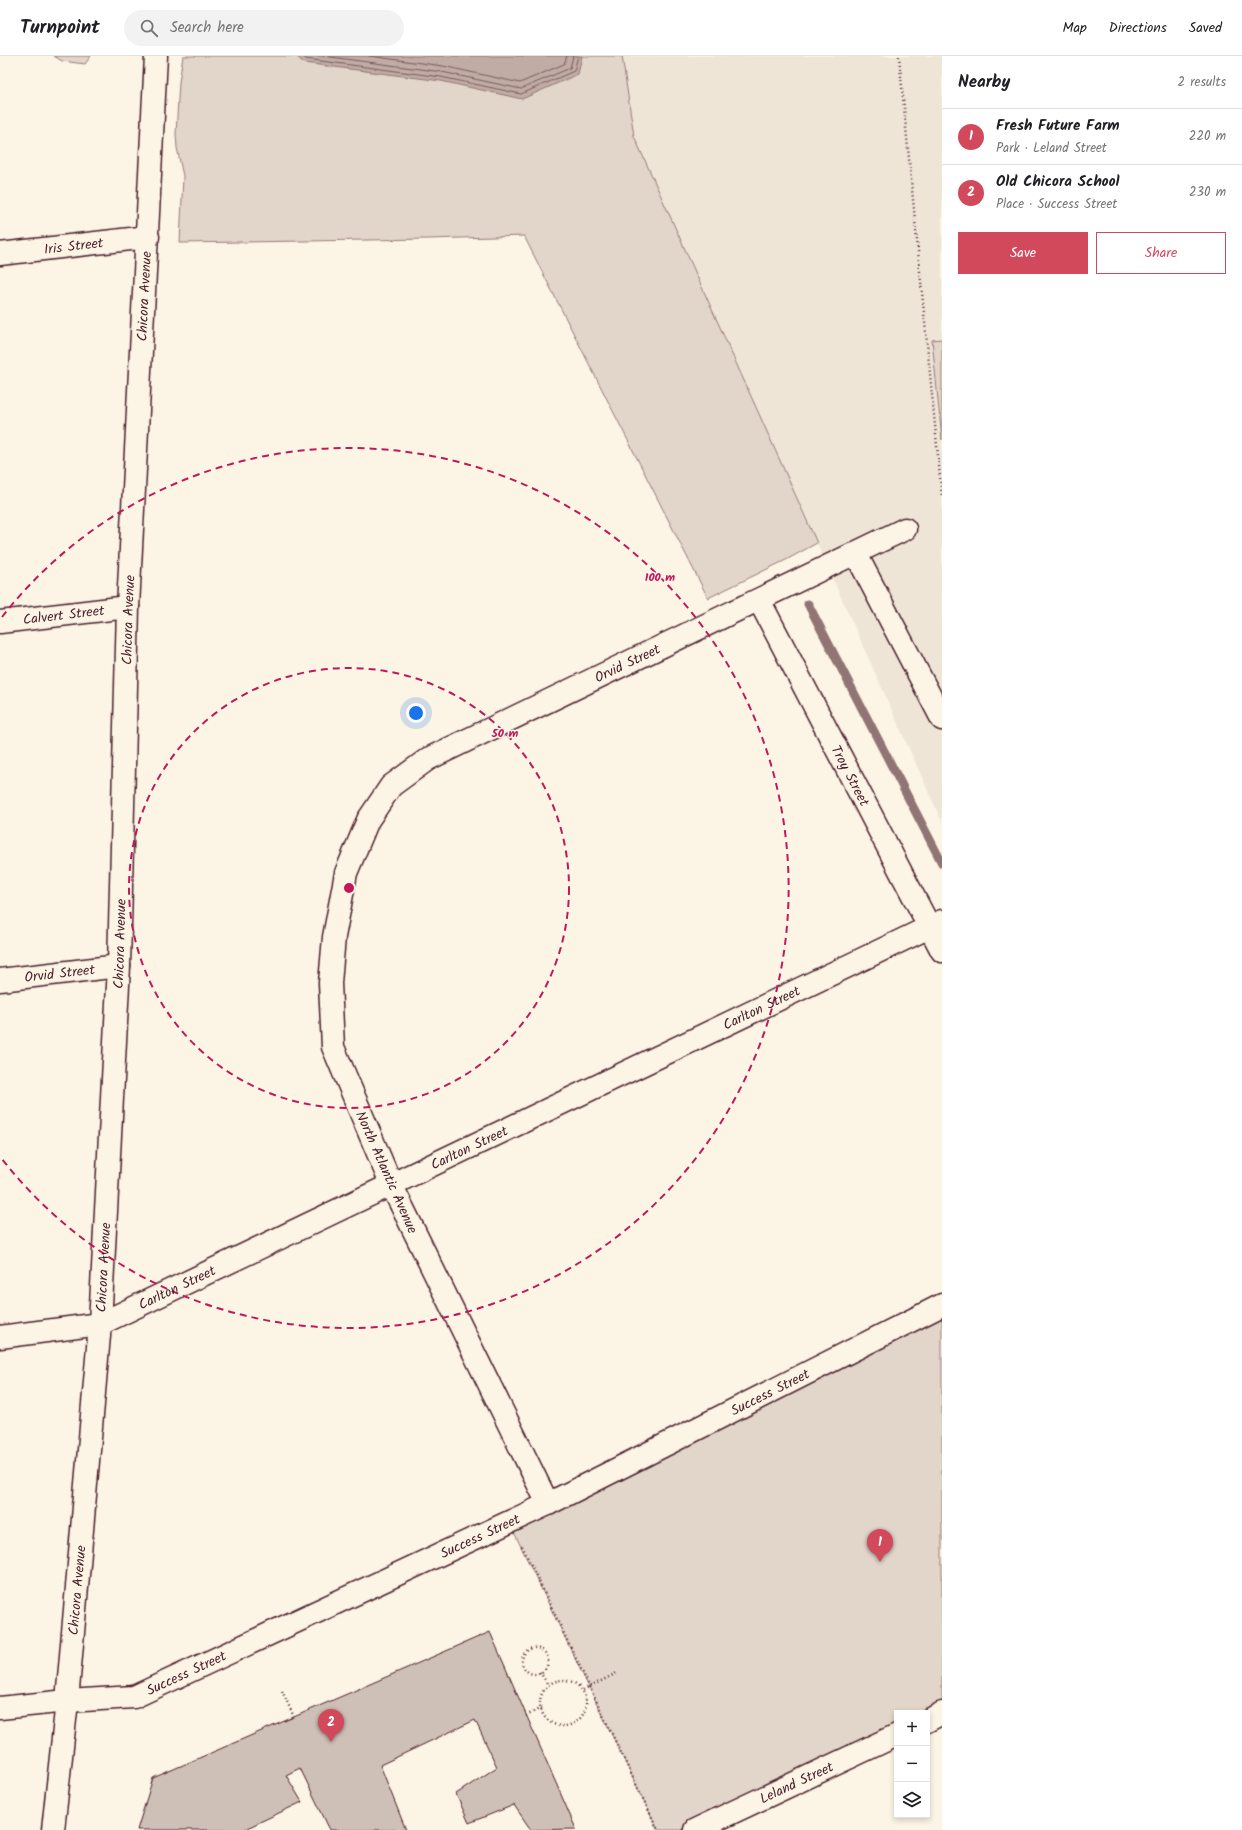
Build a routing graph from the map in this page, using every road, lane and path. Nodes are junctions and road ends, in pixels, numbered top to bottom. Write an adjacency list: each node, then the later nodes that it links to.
1 (156, 56): 3 (street, Chicora Avenue)
2 (899, 56): 5 (path)
3 (148, 237): 4 (street, Iris Street); 9 (street, Chicora Avenue)
4 (0, 254)
5 (942, 497)
6 (905, 530): 7 (street, Orvid Street)
7 (856, 554): 8 (street, Orvid Street); 11 (street)
8 (759, 600): 12 (street, Orvid Street); 13 (street, Troy Street)
9 (128, 607): 10 (street, Calvert Street); 15 (street, Chicora Avenue)
10 (0, 622)
11 (942, 719)
12 (368, 820): 17 (street, North Atlantic Avenue)
13 (936, 924): 14 (street, Troy Street); 17 (street, Carlton Street)
14 (942, 951)
15 (119, 966): 16 (street, Orvid Street); 19 (street, Chicora Avenue)
16 (0, 980)
17 (391, 1184): 19 (street, Carlton Street); 21 (street, North Atlantic Avenue)
18 (942, 1305): 21 (street, Success Street)
19 (100, 1324): 20 (street, Carlton Street); 29 (street, Chicora Avenue)
20 (0, 1337)
21 (548, 1504): 29 (street, Success Street)
22 (521, 1543): 26 (path)
23 (540, 1672): 23 (path); 25 (path)
24 (617, 1673): 26 (path)
25 (548, 1685): 27 (path); 31 (path)
26 (590, 1687): 27 (path); 38 (path)
27 (583, 1690): 31 (path)
28 (282, 1691): 34 (path)
29 (68, 1701): 30 (street, Success Street); 37 (street, Chicora Avenue)
30 (0, 1708)
31 (541, 1708): 33 (path)
32 (942, 1713): 35 (street)
33 (526, 1716)
34 (294, 1717)
35 (930, 1719)
36 (894, 1736): 39 (street, Leland Street)
37 (53, 1830)
38 (658, 1830)
39 (695, 1830)

